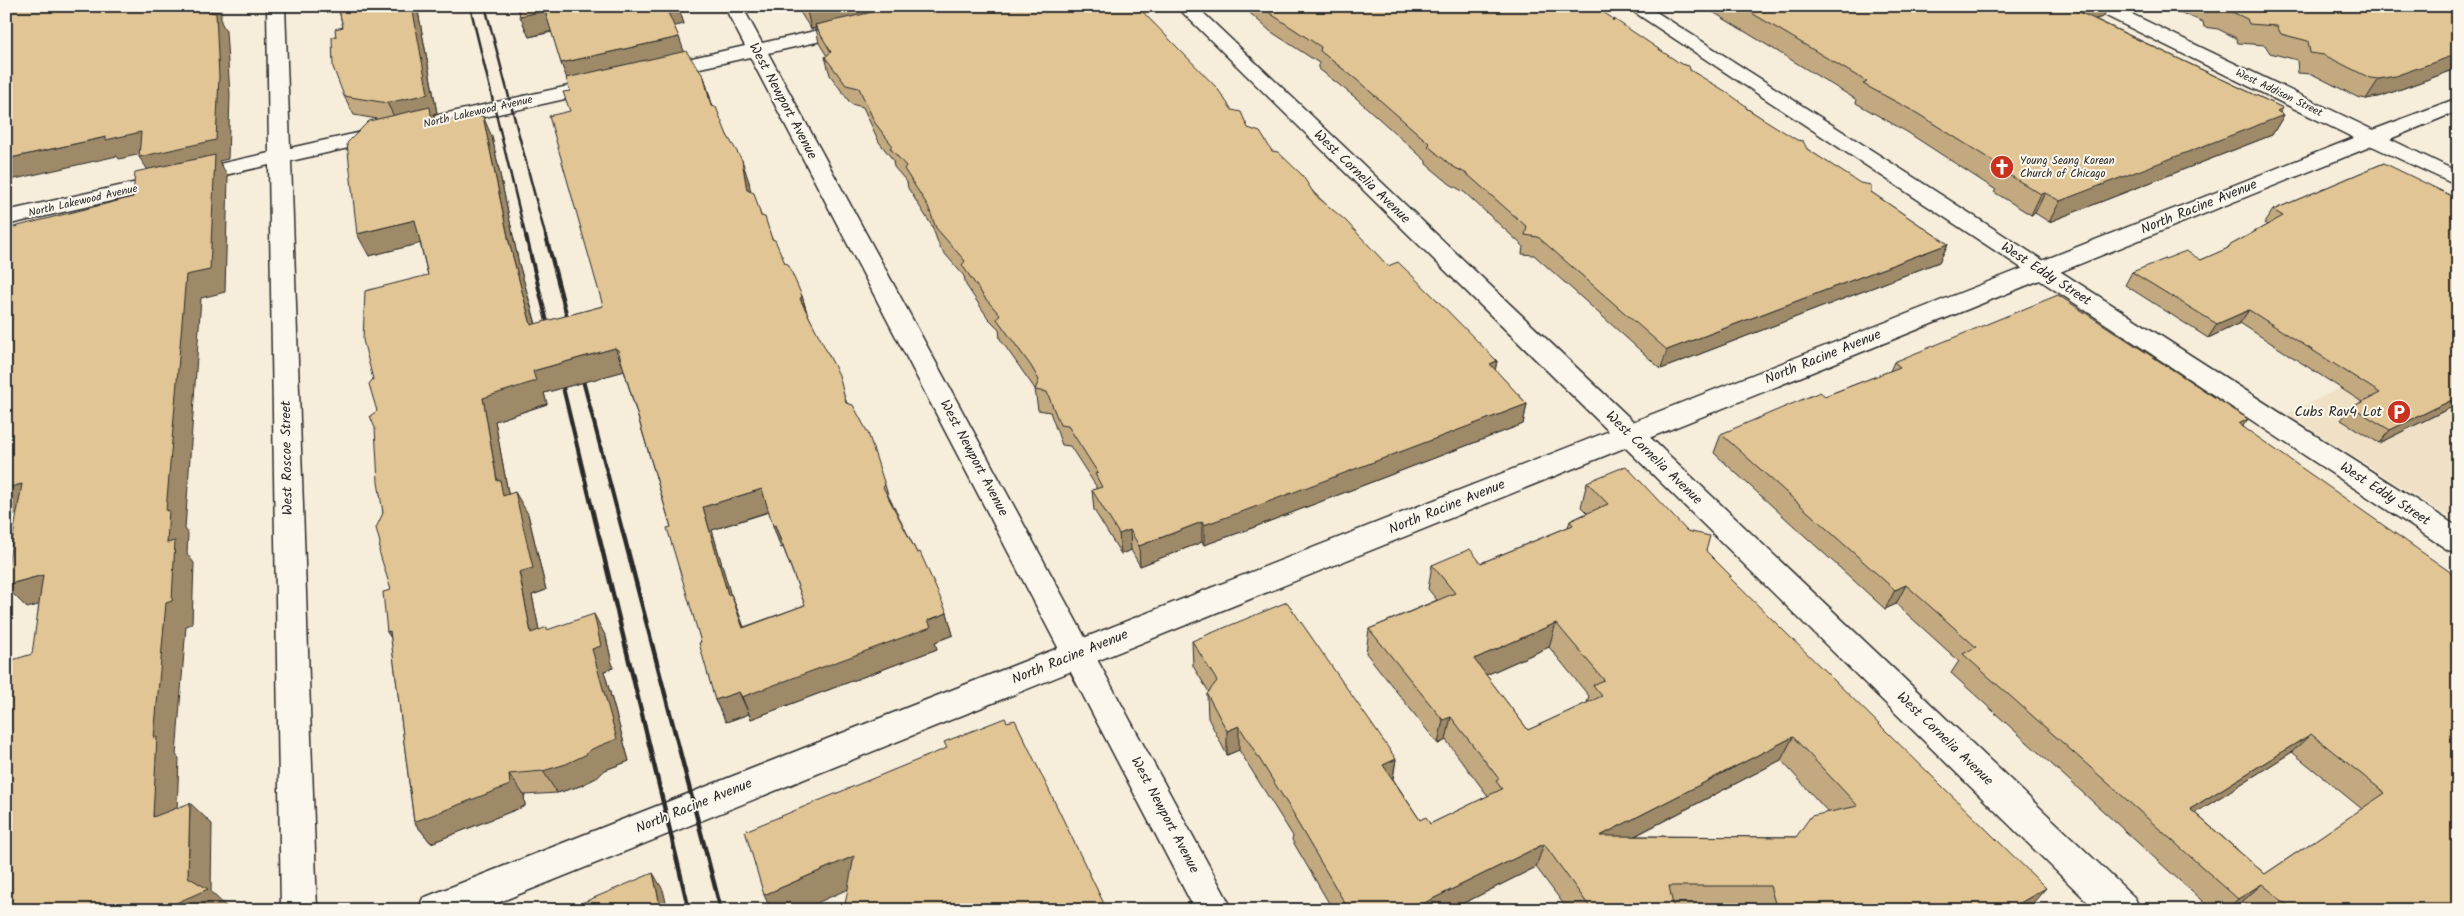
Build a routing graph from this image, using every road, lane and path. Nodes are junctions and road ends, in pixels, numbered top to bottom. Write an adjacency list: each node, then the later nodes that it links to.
1 (276, 6): 12 (street, West Roscoe Street)
2 (732, 6): 7 (street, West Newport Avenue)
3 (1185, 6): 16 (street, West Cornelia Avenue)
4 (1634, 6): 15 (street, West Eddy Street)
5 (2100, 6): 11 (street, West Addison Street)
6 (876, 23): 7 (street)
7 (756, 50): 8 (street); 18 (street, West Newport Avenue)
8 (645, 75)
9 (617, 81): 12 (street, North Lakewood Avenue)
10 (2458, 104): 11 (street, North Racine Avenue)
11 (2371, 138): 13 (street, West Addison Street); 15 (street, North Racine Avenue)
12 (280, 157): 14 (street, North Lakewood Avenue); 19 (street, West Roscoe Street)
13 (2458, 180)
14 (6, 218)
15 (2040, 270): 16 (street, North Racine Avenue); 17 (street, West Eddy Street)
16 (1629, 434): 18 (street, North Racine Avenue); 22 (street, West Cornelia Avenue)
17 (2458, 542)
18 (1078, 654): 20 (street, North Racine Avenue); 21 (street, West Newport Avenue)
19 (299, 910)
20 (436, 910)
21 (1215, 910)
22 (2122, 910)

